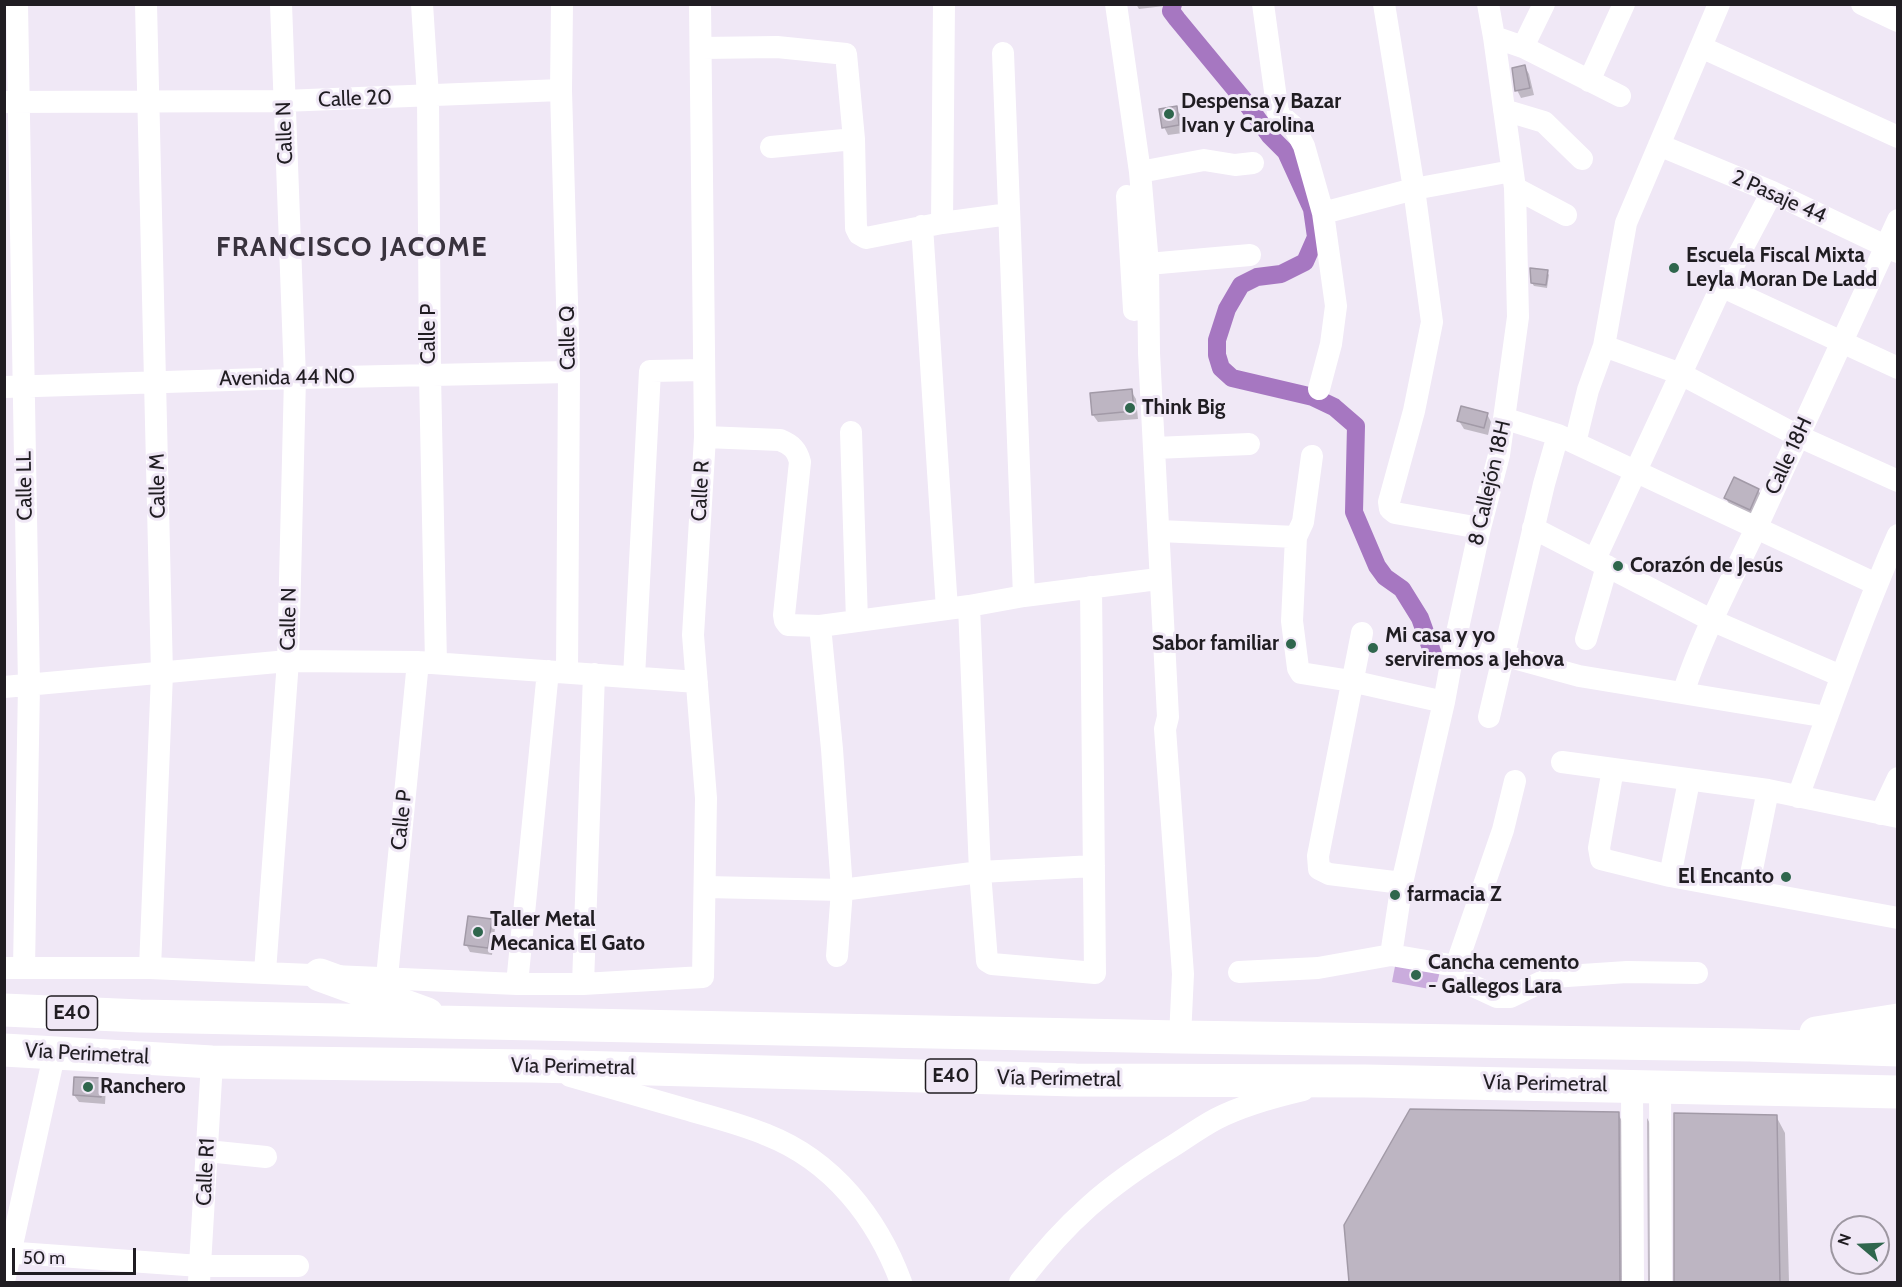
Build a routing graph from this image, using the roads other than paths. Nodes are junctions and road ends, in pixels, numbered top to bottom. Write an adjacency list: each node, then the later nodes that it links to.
1 (17, 4): 29 (street, Calle LL)
2 (146, 4): 27 (street, Calle M)
3 (281, 4): 28 (street, Calle N)
4 (422, 4): 25 (street, Calle P)
5 (562, 4): 24 (street, Calle Q)
6 (700, 4): 21 (street, Calle R)
7 (945, 4): 45 (street)
8 (1105, 4): 52 (street)
9 (1116, 4): 37 (street)
10 (1263, 4): 41 (street)
11 (1384, 4): 39 (street)
12 (1488, 4): 18 (street, 8 Callejón 18H)
13 (1544, 4): 19 (street)
14 (1624, 4): 23 (street)
15 (1719, 4): 20 (street)
16 (1862, 4): 17 (street)
17 (1898, 21)
18 (1494, 37): 19 (street); 30 (street, 8 Callejón 18H)
19 (1523, 47): 23 (street)
20 (1701, 47): 31 (street); 33 (street)
21 (702, 48): 32 (street); 54 (street, Calle R)
22 (1003, 53): 42 (street)
23 (1588, 81): 26 (street)
24 (561, 90): 25 (street, Calle 20); 55 (street, Calle Q)
25 (428, 96): 28 (street, Calle 20); 57 (street, Calle P)
26 (1620, 96)
27 (148, 100): 28 (street, Calle 20); 29 (street, Calle 20); 59 (street, Calle M)
28 (283, 101): 58 (street, Calle N)
29 (11, 103): 60 (street, Calle LL)
30 (1504, 110): 35 (street); 38 (street, 8 Callejón 18H)
31 (1898, 137)
32 (854, 139): 34 (street); 45 (street)
33 (1659, 145): 40 (street, 2 Pasaje 44); 51 (street)
34 (771, 147)
35 (1582, 159)
36 (1253, 163): 37 (street)
37 (1140, 172): 48 (street)
38 (1513, 180): 39 (street); 43 (street); 62 (street, 8 Callejón 18H)
39 (1414, 189): 41 (street); 73 (street)
40 (1772, 192): 46 (street, 2 Pasaje 44); 49 (street)
41 (1323, 213): 61 (street)
42 (1009, 214): 45 (street); 82 (street)
43 (1566, 215)
44 (1898, 220): 46 (street, Calle 18H)
45 (932, 225): 83 (street)
46 (1892, 249): 50 (street, Calle 18H)
47 (1250, 255): 48 (street)
48 (1148, 264): 52 (street)
49 (1723, 287): 50 (street); 56 (street)
50 (1841, 343): 53 (street); 64 (street, Calle 18H)
51 (1605, 346): 56 (street); 66 (street)
52 (1143, 353): 68 (street); 79 (street)
53 (1898, 368)
54 (704, 370): 65 (street, Calle R); 97 (street)
55 (569, 372): 57 (street, Avenida 44 NO); 93 (street, Calle Q)
56 (1681, 374): 64 (street); 70 (street)
57 (430, 375): 58 (street, Avenida 44 NO); 92 (street, Calle P)
58 (295, 378): 59 (street, Avenida 44 NO); 91 (street, Calle N)
59 (156, 382): 60 (street, Avenida 44 NO); 94 (street, Calle M)
60 (14, 386): 100 (street, Calle LL)
61 (1319, 389)
62 (1506, 419): 66 (street); 73 (street, 8 Callejón 18H)
63 (851, 432): 85 (street)
64 (1798, 436): 71 (street); 72 (street, Calle 18H)
65 (705, 437): 86 (street); 99 (street, Calle R)
66 (1566, 439): 70 (street); 74 (street)
67 (1249, 444): 68 (street)
68 (1155, 448): 75 (street)
69 (1312, 456): 77 (street)
70 (1636, 471): 72 (street); 78 (street)
71 (1898, 481)
72 (1756, 527): 80 (street); 84 (street, Calle 18H)
73 (1480, 528): 89 (street, 8 Callejón 18H)
74 (1533, 528): 78 (street); 90 (street)
75 (1159, 531): 77 (street); 106 (street)
76 (1898, 535): 80 (street)
77 (1296, 537): 98 (street)
78 (1601, 562): 84 (street); 88 (street)
79 (1150, 579): 81 (street); 106 (street)
80 (1876, 584): 96 (street)
81 (1090, 587): 82 (street); 115 (street)
82 (1024, 596): 83 (street)
83 (958, 607): 85 (street); 116 (street)
84 (1711, 620): 96 (street); 102 (street, Calle 18H)
85 (856, 621): 86 (street)
86 (820, 626): 121 (street)
87 (1362, 633): 98 (street)
88 (1586, 639)
89 (1455, 642): 90 (street); 103 (street, 8 Callejón 18H)
90 (1503, 655): 102 (street); 104 (street)
91 (288, 661): 92 (street); 94 (street); 128 (street, Calle N)
92 (427, 662): 93 (street); 132 (street, Calle P)
93 (558, 671): 95 (street); 133 (street, Calle Q)
94 (162, 674): 100 (street); 127 (street, Calle M)
95 (594, 674): 97 (street); 134 (street)
96 (1841, 676): 105 (street)
97 (634, 677): 99 (street)
98 (1351, 681): 103 (street); 118 (street)
99 (697, 682): 119 (street, Calle R)
100 (29, 685): 101 (street); 126 (street, Calle LL)
101 (4, 687)
102 (1683, 693): 105 (street)
103 (1444, 702): 118 (street, 8 Callejón 18H)
104 (1489, 717)
105 (1827, 717): 113 (street)
106 (1165, 729): 138 (street)
107 (1562, 762): 108 (street)
108 (1613, 770): 111 (street); 117 (street)
109 (1898, 778): 114 (street)
110 (1515, 781): 125 (street)
111 (1689, 781): 112 (street); 117 (street)
112 (1768, 790): 113 (street); 120 (street)
113 (1798, 797): 114 (street)
114 (1889, 816)
115 (1094, 866): 116 (street); 116 (street)
116 (980, 872): 121 (street)
117 (1670, 876): 120 (street)
118 (1402, 883): 123 (street, 8 Callejón 18H)
119 (706, 887): 121 (street); 134 (street, Calle R)
120 (1748, 889): 122 (street)
121 (842, 890): 124 (street)
122 (1898, 918)
123 (1391, 955): 125 (street); 129 (street)
124 (837, 956)
125 (1456, 966): 130 (street)
126 (14, 968): 127 (street)
127 (150, 968): 128 (street)
128 (265, 972): 131 (street)
129 (1239, 972)
130 (1697, 973)
131 (320, 975): 132 (street); 137 (highway)
132 (387, 977): 133 (street)
133 (517, 984): 134 (street)
134 (583, 984)
135 (4, 1010): 137 (highway, Vía Perimetral / E40)
136 (1898, 1020): 139 (highway)
137 (445, 1022): 138 (highway, Vía Perimetral / E40)
138 (1180, 1037): 139 (highway, Vía Perimetral / E40)
139 (1750, 1045): 141 (highway, Vía Perimetral / E40)
140 (4, 1050): 142 (highway, Vía Perimetral / E40)
141 (1898, 1050)
142 (55, 1051): 143 (highway, Vía Perimetral / E40); 150 (street)
143 (212, 1062): 144 (highway, Vía Perimetral / E40); 148 (street, Calle R1)
144 (534, 1066): 145 (highway, Vía Perimetral / E40); 156 (street)
145 (1365, 1081): 146 (highway, Vía Perimetral / E40); 157 (street)
146 (1646, 1086): 147 (highway, Vía Perimetral / E40); 153 (street); 154 (street)
147 (1891, 1093)
148 (207, 1151): 149 (street); 152 (street, Calle R1)
149 (266, 1156)
150 (8, 1252): 152 (street); 155 (street)
151 (297, 1266): 152 (street)
152 (200, 1274)
153 (1633, 1278): 154 (street)
154 (1667, 1280)
155 (4, 1281)
156 (901, 1282)
157 (1020, 1282)

